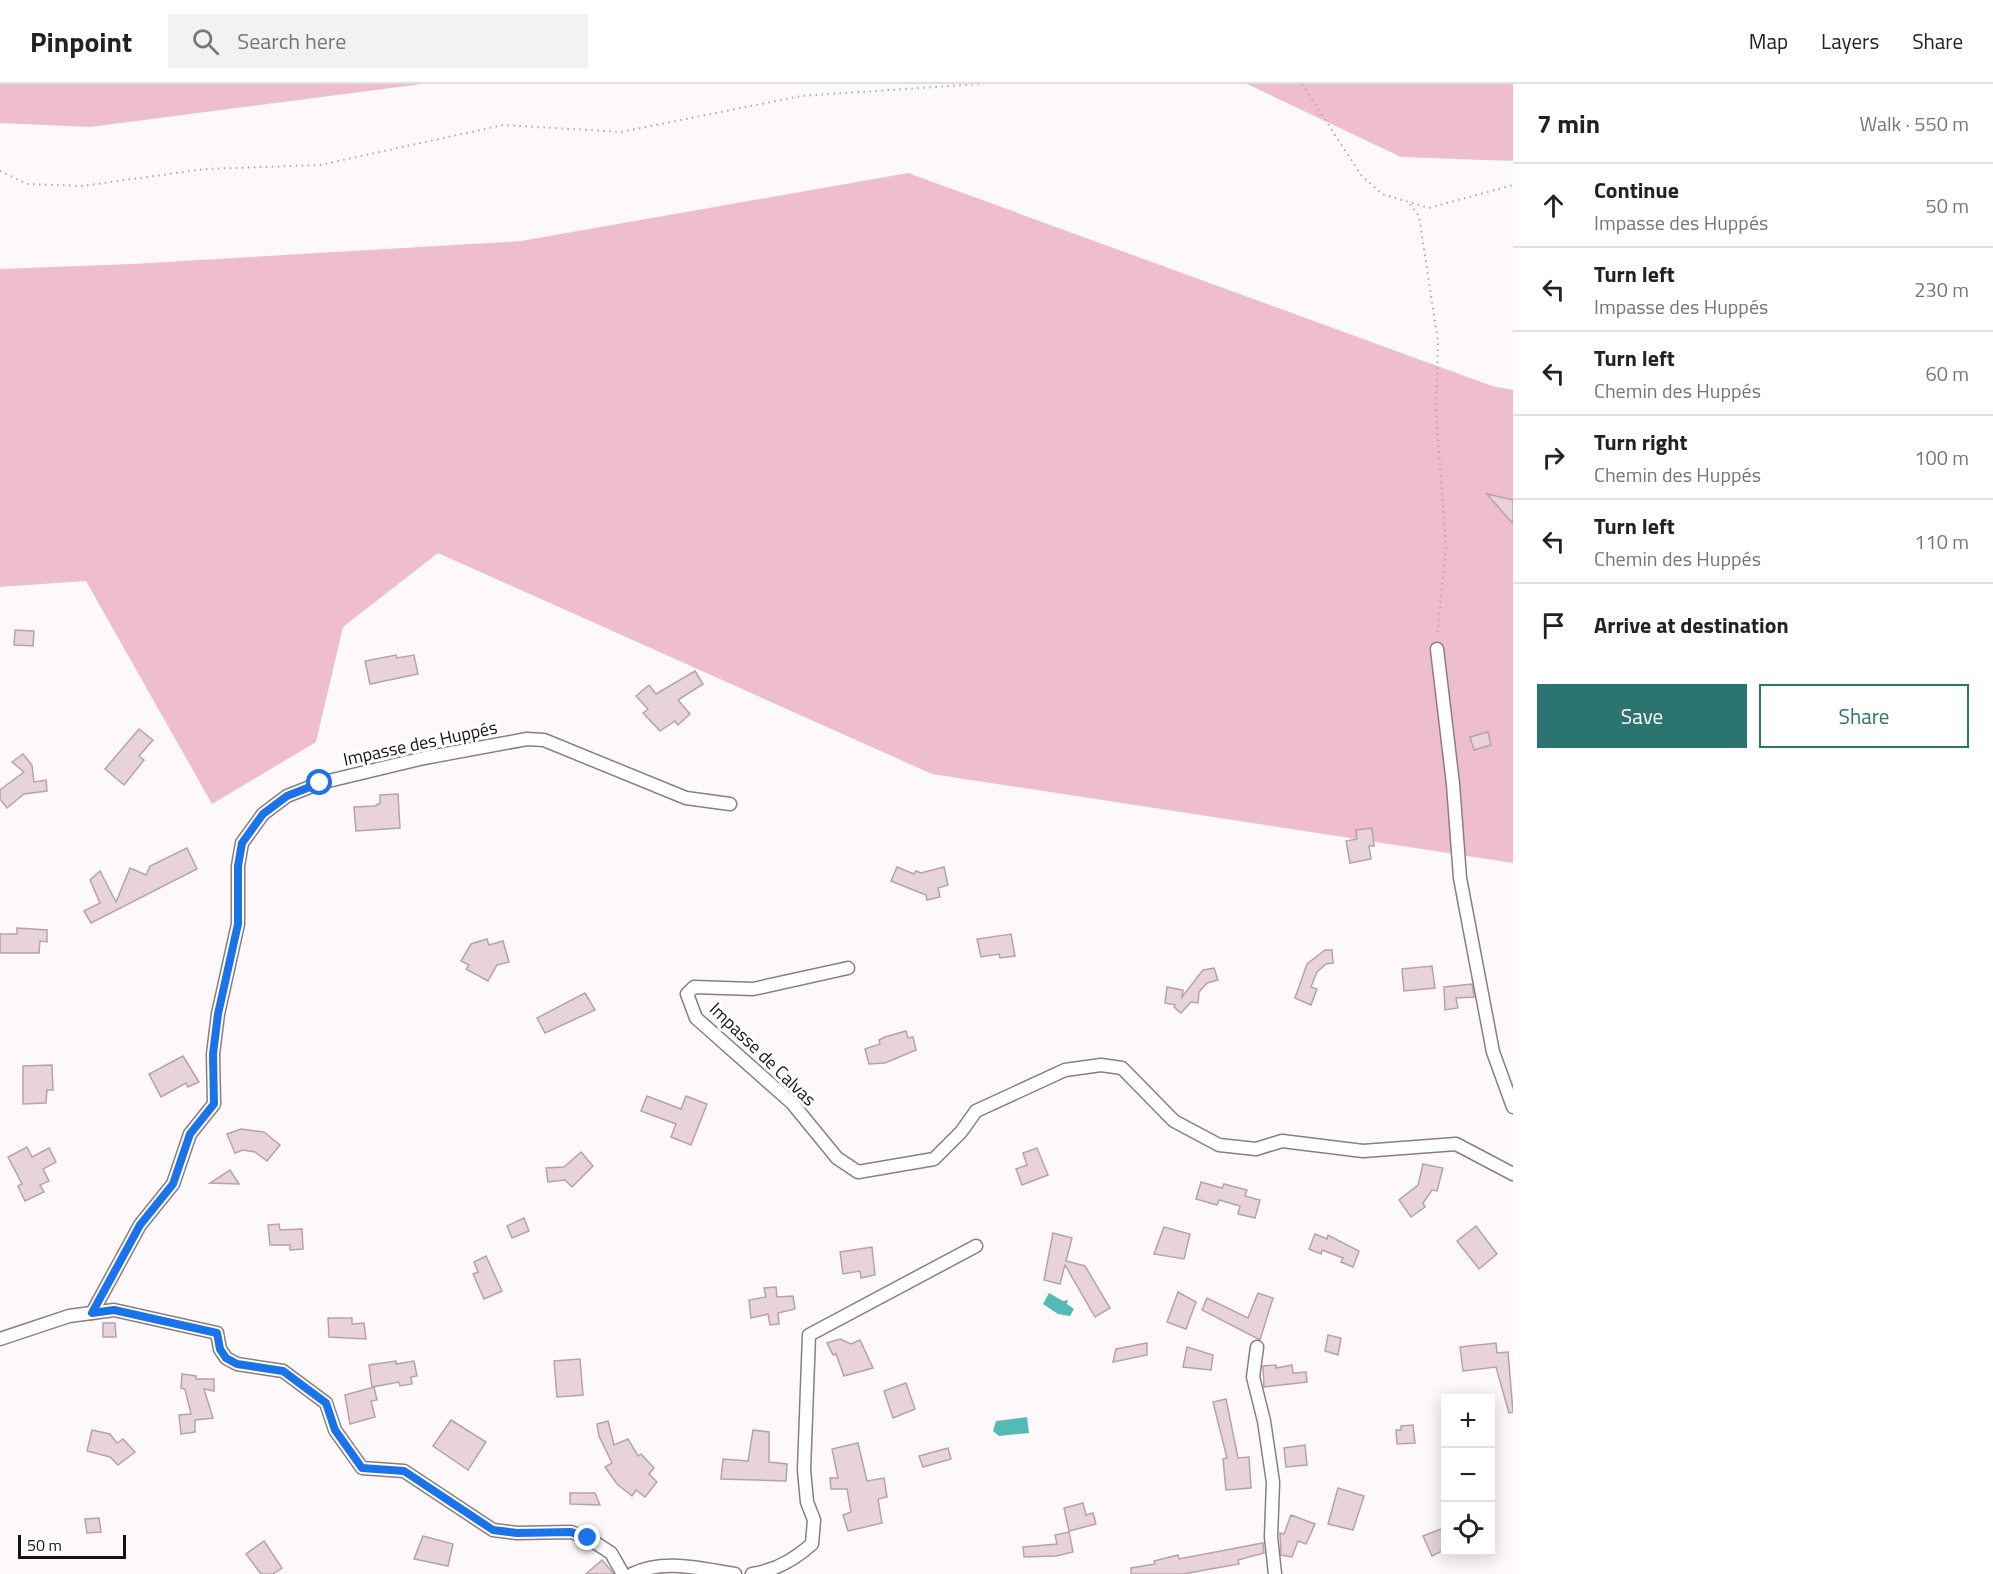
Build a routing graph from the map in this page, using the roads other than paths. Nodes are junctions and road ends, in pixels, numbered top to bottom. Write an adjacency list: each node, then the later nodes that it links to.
1 (1437, 649): 4 (street)
2 (730, 804): 7 (street, Impasse des Huppés)
3 (848, 968): 5 (street, Impasse de Calvas)
4 (1513, 1107)
5 (1513, 1174)
6 (976, 1246): 13 (street)
7 (92, 1313): 8 (street); 10 (street)
8 (0, 1339)
9 (1257, 1347): 14 (street)
10 (623, 1574)
11 (632, 1574): 12 (street)
12 (735, 1574)
13 (752, 1574)
14 (1275, 1574)

